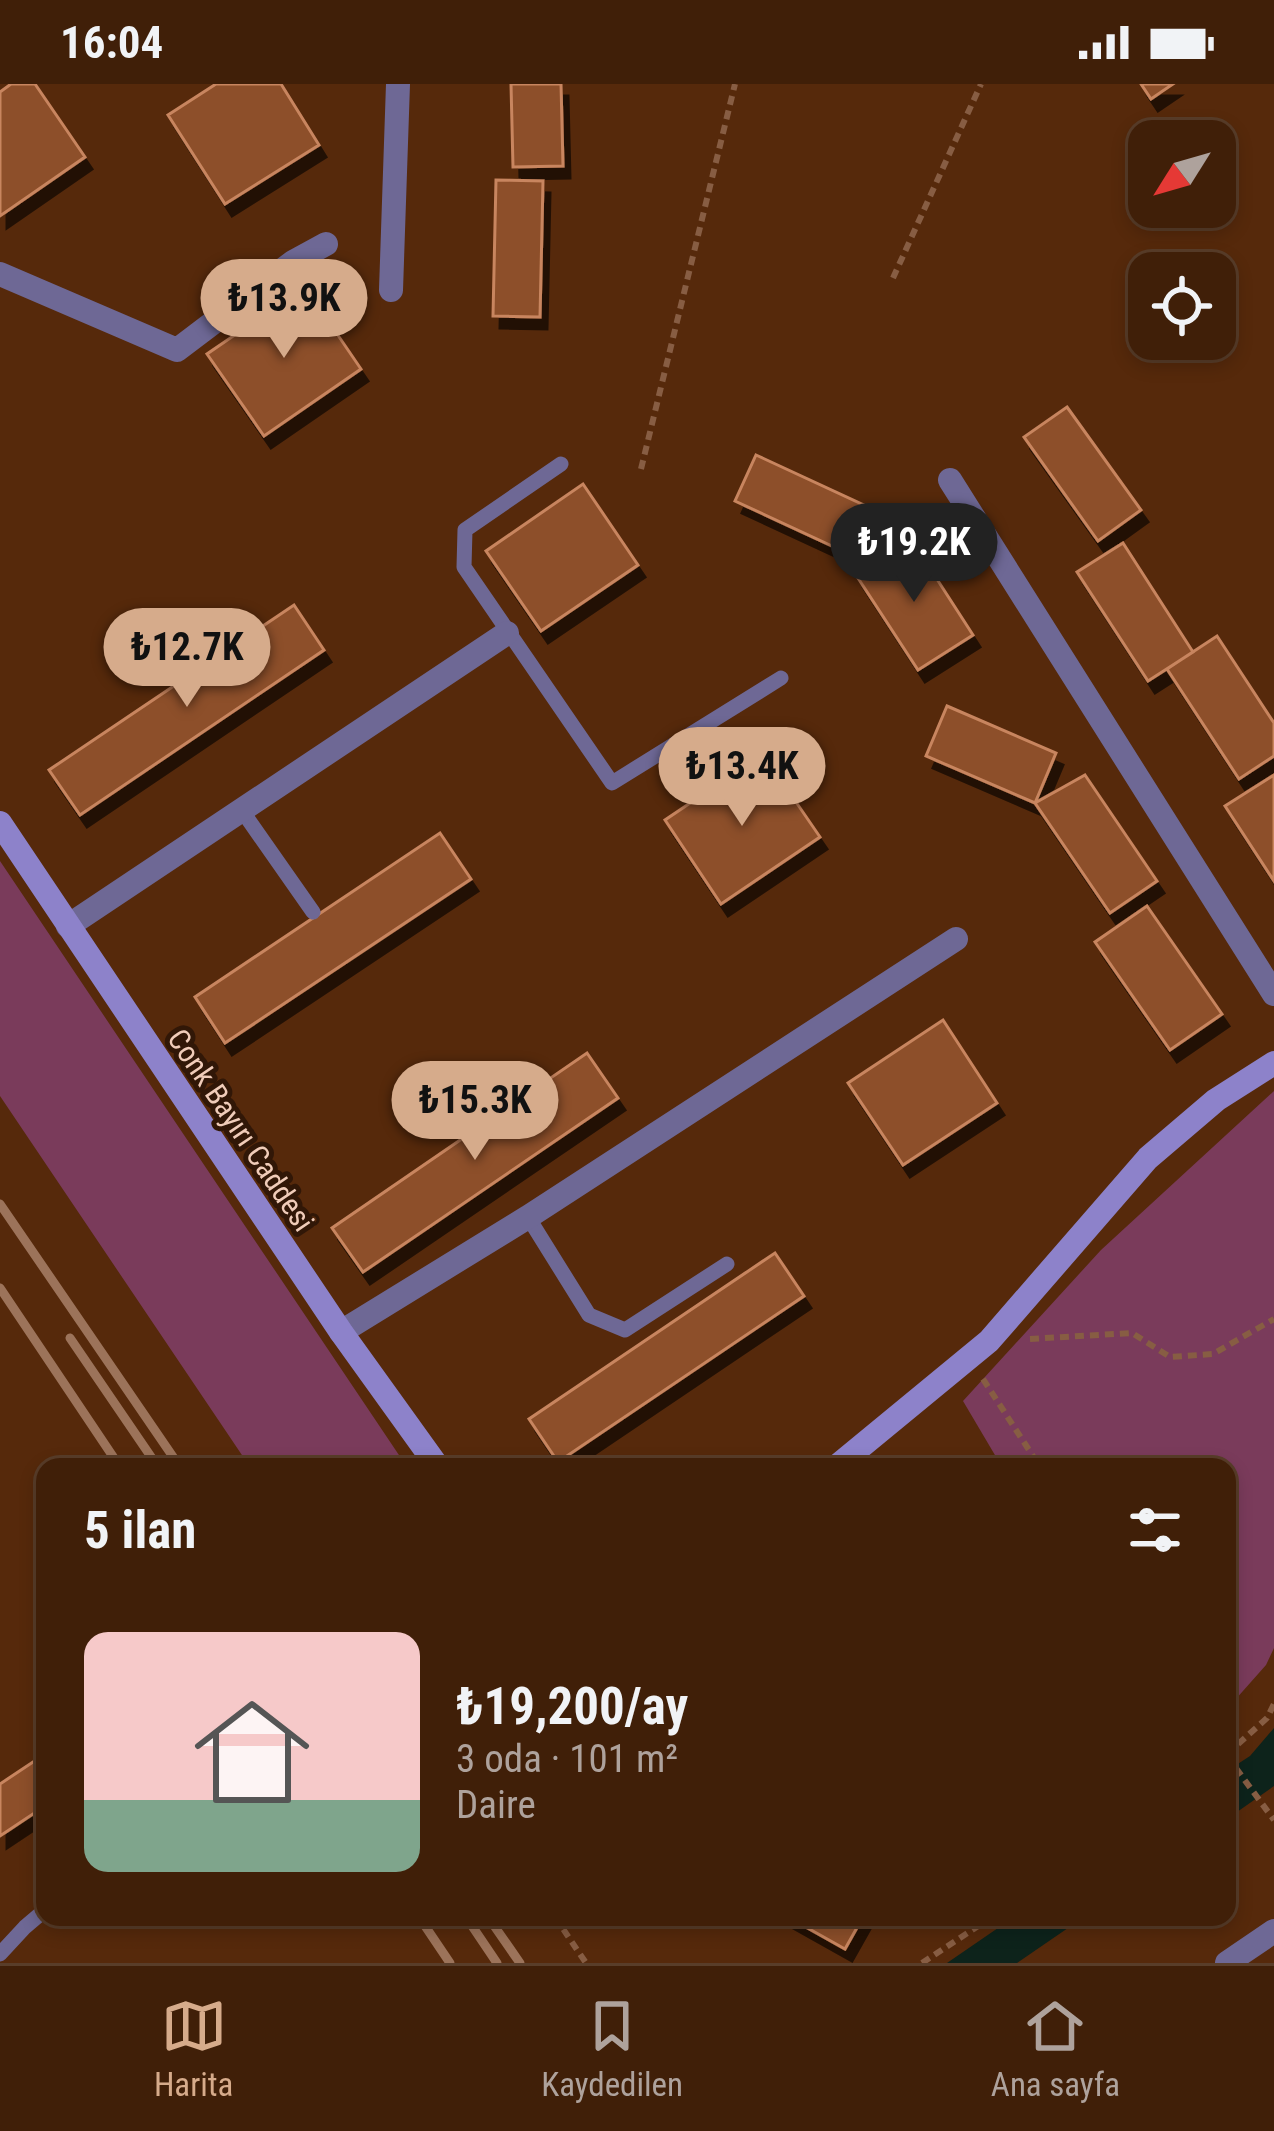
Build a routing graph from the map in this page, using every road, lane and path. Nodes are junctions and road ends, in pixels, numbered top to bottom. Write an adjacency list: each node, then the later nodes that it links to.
1 (398, 84): 7 (street)
2 (735, 84): 9 (path)
3 (981, 84): 6 (path)
4 (326, 244): 5 (street)
5 (0, 274)
6 (893, 278)
7 (391, 290)
8 (561, 464): 11 (lane)
9 (641, 469)
10 (950, 480): 18 (street)
11 (507, 633): 12 (lane); 13 (street)
12 (781, 678)
13 (243, 812): 15 (lane); 16 (street)
14 (0, 823): 16 (street, Conk Bayırı Caddesi)
15 (313, 912)
16 (68, 926): 23 (street, Conk Bayırı Caddesi)
17 (956, 939): 20 (street)
18 (1274, 994)
19 (1274, 1063): 24 (street)
20 (528, 1217): 21 (lane); 23 (street)
21 (727, 1264)
22 (1274, 1319): 24 (path)
23 (341, 1332): 25 (street, Conk Bayırı Caddesi)
24 (980, 1350): 26 (street); 27 (path)
25 (431, 1458)
26 (847, 1458)
27 (1035, 1458)
28 (1274, 1704): 29 (path)
29 (1236, 1751)
30 (1236, 1768): 31 (path)
31 (1272, 1817)
32 (36, 1918): 36 (lane)
33 (561, 1926): 37 (path)
34 (978, 1926): 38 (path)
35 (1274, 1931): 39 (street)
36 (0, 1954)
37 (586, 1963)
38 (922, 1963)
39 (1227, 1963)

